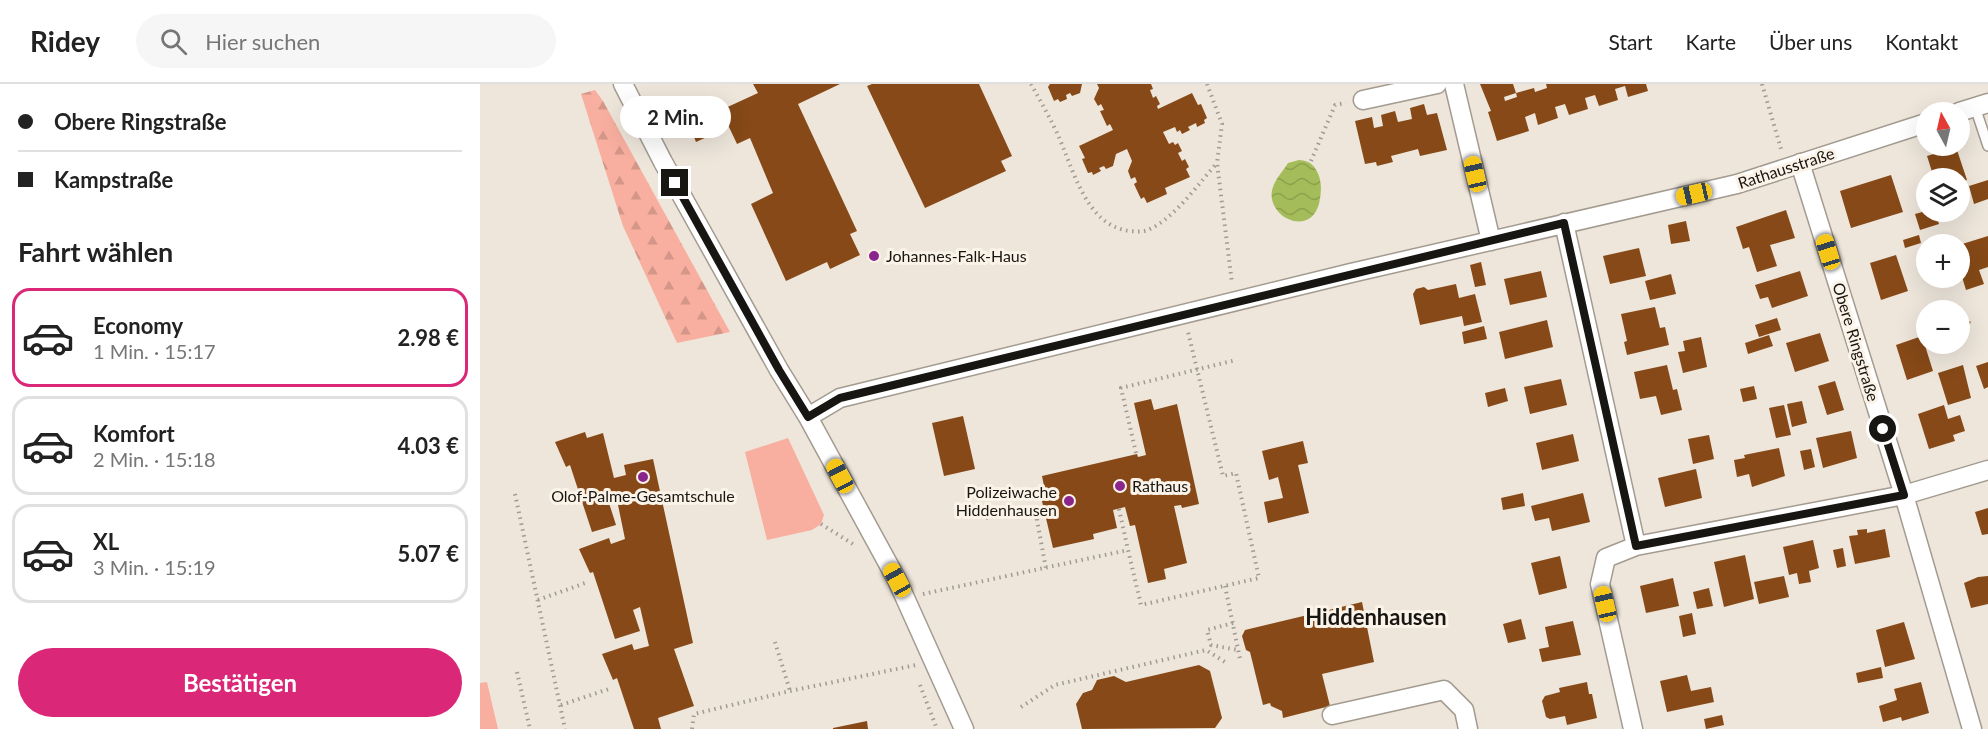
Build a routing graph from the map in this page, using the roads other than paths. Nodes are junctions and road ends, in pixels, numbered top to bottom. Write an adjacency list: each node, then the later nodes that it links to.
1 (623, 84): 11 (street)
2 (1437, 84): 4 (street)
3 (1454, 84): 10 (street)
4 (1363, 100)
5 (1974, 108): 7 (lane)
6 (1916, 126): 8 (street, Rathausstraße)
7 (1988, 146)
8 (1793, 165): 9 (street, Rathausstraße); 13 (street, Obere Ringstraße)
9 (1564, 223): 10 (street, Rathausstraße); 14 (street)
10 (1491, 241): 11 (street, Rathausstraße)
11 (808, 417): 16 (street)
12 (1988, 470): 13 (street)
13 (1904, 495): 14 (street); 19 (street, Obere Ringstraße)
14 (1636, 546): 18 (street)
15 (1332, 715): 17 (street)
16 (964, 729)
17 (1468, 729)
18 (1633, 729)
19 (1972, 729)

